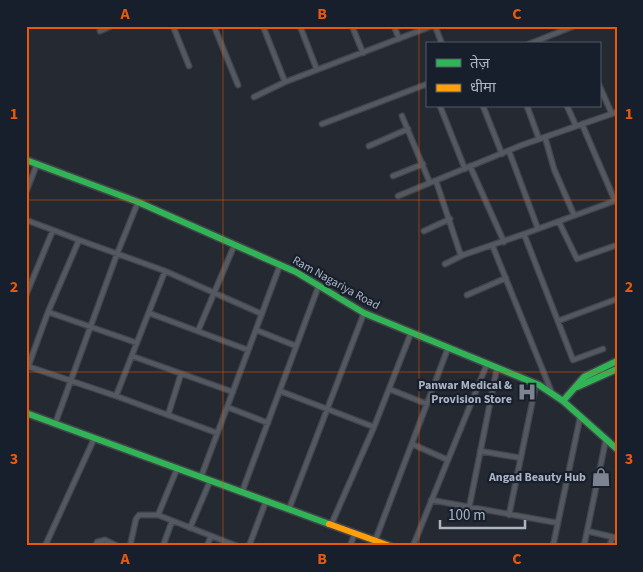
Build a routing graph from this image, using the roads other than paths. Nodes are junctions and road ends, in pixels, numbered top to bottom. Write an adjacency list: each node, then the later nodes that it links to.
1 (111, 26): 10 (street)
2 (173, 26): 15 (street)
3 (214, 26): 19 (street)
4 (263, 26): 17 (street)
5 (300, 26): 16 (street)
6 (352, 26): 14 (street)
7 (394, 26): 11 (street)
8 (433, 26): 11 (street); 12 (street)
9 (574, 26): 13 (street)
10 (100, 31)
11 (399, 39): 14 (street)
12 (441, 42)
13 (534, 42)
14 (363, 53): 16 (street)
15 (189, 66)
16 (317, 70): 17 (street)
17 (285, 82): 21 (street)
18 (426, 84): 28 (street)
19 (238, 85)
20 (600, 87): 26 (street)
21 (254, 97)
22 (441, 108): 41 (street)
23 (484, 108): 36 (street)
24 (528, 108): 33 (street)
25 (568, 108): 30 (street)
26 (614, 113): 29 (street)
27 (402, 116): 31 (street)
28 (322, 124)
29 (582, 124): 30 (street); 46 (street)
30 (576, 126): 32 (street)
31 (408, 129): 34 (street); 39 (street)
32 (545, 137): 33 (street); 48 (street)
33 (539, 140): 35 (street)
34 (369, 146)
35 (509, 151): 36 (street); 52 (street)
36 (502, 154): 40 (street)
37 (26, 160): 38 (street, Ram Nagariya Road)
38 (37, 164): 44 (street); 47 (street, Ram Nagariya Road)
39 (423, 164): 42 (street); 43 (street)
40 (470, 166): 41 (street); 57 (street)
41 (465, 169): 43 (street)
42 (393, 176)
43 (433, 182): 45 (street); 50 (street)
44 (26, 192)
45 (398, 196)
46 (616, 201): 48 (street)
47 (138, 202): 59 (street, Ram Nagariya Road); 61 (street)
48 (574, 215): 51 (street)
49 (26, 220): 53 (street)
50 (450, 220): 54 (street); 62 (street)
51 (559, 222): 52 (street); 58 (street)
52 (538, 229): 55 (street)
53 (53, 230): 56 (street); 69 (street)
54 (424, 231)
55 (524, 234): 57 (street); 76 (street)
56 (79, 240): 61 (street); 72 (street)
57 (504, 242): 60 (street)
58 (617, 245)
59 (234, 246): 64 (street, Ram Nagariya Road); 68 (street)
60 (493, 247): 62 (street); 66 (street)
61 (116, 254): 65 (street); 77 (street)
62 (463, 255): 63 (street)
63 (445, 264)
64 (280, 265): 67 (street, Ram Nagariya Road); 75 (street)
65 (165, 271): 68 (street); 73 (street)
66 (506, 278): 70 (street); 99 (street)
67 (319, 285): 74 (street, Ram Nagariya Road); 82 (street)
68 (214, 292): 75 (street); 79 (street)
69 (26, 295)
70 (467, 295)
71 (617, 299): 76 (street)
72 (48, 312): 77 (street); 89 (street)
73 (149, 313): 79 (street); 81 (street)
74 (364, 313): 80 (street, Ram Nagariya Road); 104 (street)
75 (262, 314): 78 (street)
76 (558, 322): 84 (street)
77 (90, 328): 81 (street); 93 (street)
78 (256, 330): 82 (street); 85 (street)
79 (198, 331): 85 (street)
80 (411, 332): 83 (street, Ram Nagariya Road); 96 (street)
81 (137, 343): 86 (street)
82 (296, 346): 97 (street)
83 (448, 348): 88 (street, Ram Nagariya Road); 102 (street)
84 (603, 349)
85 (248, 350): 98 (street)
86 (132, 356): 92 (street); 100 (street)
87 (617, 361): 95 (street)
88 (487, 364): 90 (street, Ram Nagariya Road); 118 (street)
89 (27, 366): 93 (street)
90 (497, 368): 94 (street, Ram Nagariya Road); 116 (street)
91 (616, 370): 95 (street)
92 (181, 374): 98 (street); 106 (street)
93 (70, 380): 100 (street); 109 (street)
94 (536, 384): 99 (street, Ram Nagariya Road); 117 (street)
95 (573, 388): 101 (street)
96 (389, 389): 102 (street); 110 (street)
97 (280, 391): 104 (street); 108 (street)
98 (233, 392): 103 (street)
99 (552, 393): 101 (street, Ram Nagariya Road)
100 (116, 396): 106 (street)
101 (563, 401): 107 (street, Ram Nagariya Road)
102 (427, 404): 114 (street)
103 (227, 407): 108 (street); 111 (street)
104 (328, 409): 110 (street); 126 (street)
105 (26, 414): 109 (street)
106 (168, 415): 111 (street)
107 (580, 418): 113 (street, Ram Nagariya Road); 130 (street)
108 (268, 423): 122 (street)
109 (55, 424): 112 (street)
110 (374, 427): 131 (street)
111 (217, 433): 120 (street)
112 (94, 439): 119 (street); 139 (street)
113 (606, 439): 115 (street, Ram Nagariya Road); 133 (street)
114 (412, 444): 118 (street); 137 (street)
115 (617, 449)
116 (480, 451): 117 (street); 125 (street)
117 (521, 458): 128 (street)
118 (448, 460): 123 (street)
119 (177, 469): 120 (street); 127 (street)
120 (201, 477): 121 (street)
121 (210, 481): 122 (street); 132 (street)
122 (242, 492): 124 (street)
123 (431, 500): 125 (street); 148 (street)
124 (266, 501): 126 (street); 146 (street)
125 (469, 508): 128 (street)
126 (290, 509): 131 (street)
127 (158, 515): 129 (street); 142 (street)
128 (509, 515): 130 (street)
129 (172, 521): 132 (street); 143 (street)
130 (558, 523): 149 (street)
131 (331, 525): 134 (street)
132 (190, 528): 135 (street)
133 (587, 531): 136 (street); 150 (street)
134 (355, 533): 137 (street); 147 (street)
135 (211, 536): 144 (street); 145 (street)
136 (614, 538): 151 (street)
137 (375, 540): 138 (street)
138 (386, 545)
139 (45, 546)
140 (96, 546): 141 (street)
141 (117, 546)
142 (130, 546)
143 (163, 546)
144 (207, 546)
145 (237, 546)
146 (249, 546)
147 (350, 546)
148 (413, 546)
149 (552, 546)
150 (584, 546)
151 (610, 546)

